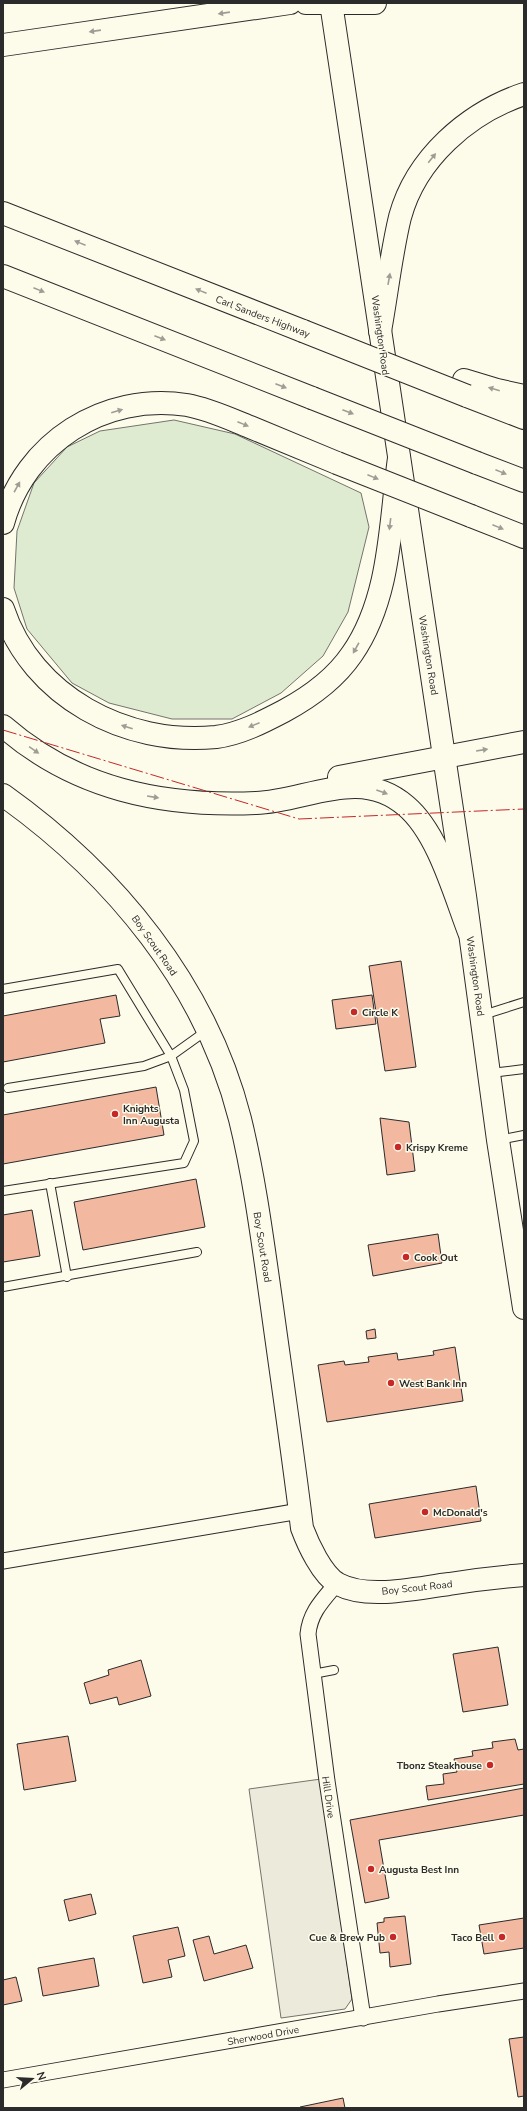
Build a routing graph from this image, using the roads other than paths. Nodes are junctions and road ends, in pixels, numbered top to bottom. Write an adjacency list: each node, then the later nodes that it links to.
1 (290, 3): 5 (main road, one-way to 5)
2 (306, 3): 3 (main road)
3 (331, 3): 4 (main road); 9 (main road, Washington Road)
4 (375, 3)
5 (3, 45)
6 (524, 94): 9 (main road, one-way to 6)
7 (3, 213): 10 (main road, Carl Sanders Highway, one-way to 7, bridge)
8 (3, 276): 14 (main road, one-way to 14, bridge)
9 (380, 331): 13 (main road, Washington Road)
10 (466, 388): 11 (main road, one-way to 10); 12 (main road, Carl Sanders Highway)
11 (524, 396)
12 (524, 418)
13 (399, 458): 17 (main road, one-way to 17); 20 (main road, Washington Road)
14 (524, 481)
15 (3, 523): 16 (main road, one-way to 16, bridge)
16 (524, 537)
17 (3, 609)
18 (3, 726): 22 (main road, one-way to 22)
19 (524, 742): 20 (main road, one-way to 19)
20 (444, 757): 22 (main road); 23 (main road, Washington Road)
21 (3, 795): 27 (main road, Boy Scout Road)
22 (178, 801): 23 (main road, one-way to 23)
23 (469, 932): 26 (main road, Washington Road)
24 (3, 989): 28 (lane)
25 (524, 1002): 26 (lane)
26 (481, 1016): 30 (main road, Washington Road)
27 (207, 1030): 28 (lane); 40 (main road, Boy Scout Road)
28 (171, 1056): 31 (lane); 34 (lane)
29 (524, 1069): 30 (lane)
30 (490, 1074): 33 (main road, Washington Road)
31 (8, 1088)
32 (524, 1135): 33 (lane)
33 (498, 1140): 39 (main road, Washington Road)
34 (50, 1183): 35 (lane); 37 (lane)
35 (3, 1191)
36 (197, 1252): 37 (lane)
37 (67, 1276): 38 (lane)
38 (3, 1287)
39 (524, 1308)
40 (300, 1511): 41 (street); 43 (main road, Boy Scout Road)
41 (3, 1561)
42 (524, 1575): 43 (main road, Boy Scout Road)
43 (337, 1583): 45 (street, Hill Drive)
44 (334, 1670): 45 (lane)
45 (313, 1674): 47 (street, Hill Drive)
46 (524, 1991): 47 (street, Sherwood Drive)
47 (363, 2018): 48 (street, Sherwood Drive)
48 (3, 2080)

